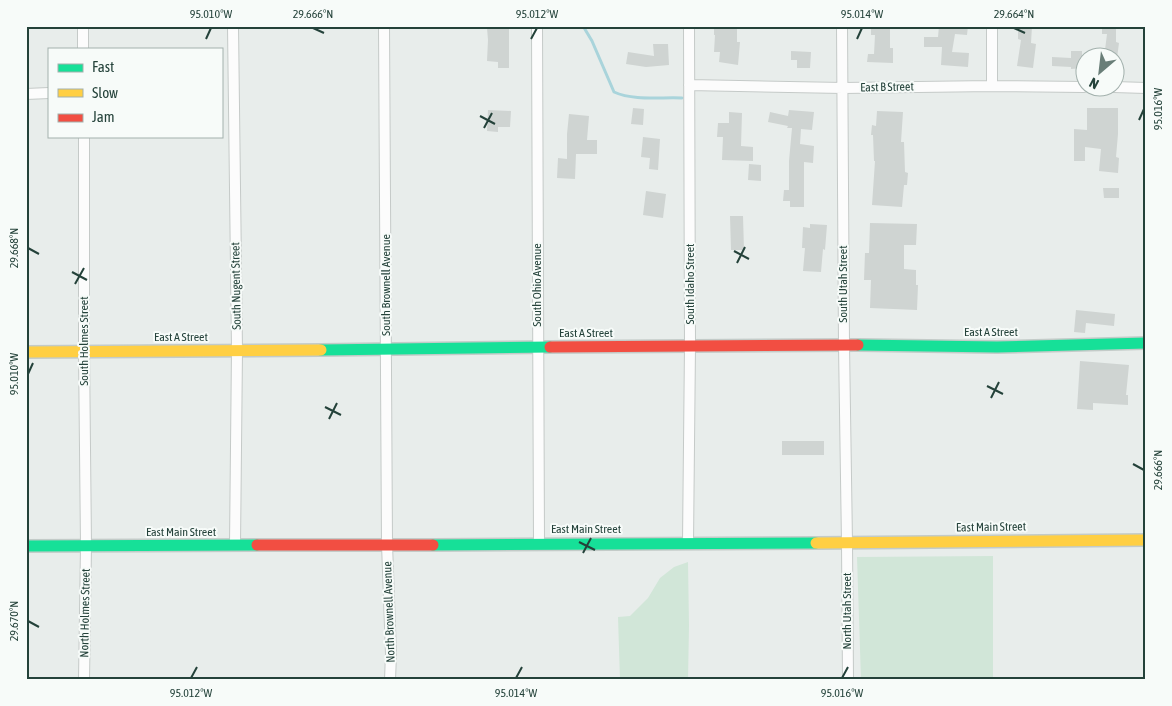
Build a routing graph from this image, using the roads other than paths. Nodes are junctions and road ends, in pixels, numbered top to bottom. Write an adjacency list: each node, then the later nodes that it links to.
1 (83, 26): 8 (street)
2 (233, 26): 23 (street, South Nugent Street)
3 (384, 26): 22 (street, South Brownell Avenue)
4 (537, 26): 21 (street, South Ohio Avenue)
5 (689, 26): 9 (street, South Idaho Street)
6 (842, 26): 13 (street, South Utah Street)
7 (992, 26): 10 (street)
8 (83, 48)
9 (689, 85): 13 (street, East B Street); 20 (street, South Idaho Street)
10 (992, 86): 11 (street, East B Street); 13 (street, East B Street)
11 (1074, 87)
12 (1124, 87): 14 (street)
13 (843, 88): 19 (street, South Utah Street)
14 (1146, 88)
15 (26, 94): 16 (street)
16 (48, 94)
17 (84, 138): 24 (street, South Holmes Street)
18 (1146, 343): 19 (street, East A Street)
19 (844, 345): 20 (street, East A Street); 29 (street, South Utah Street)
20 (690, 346): 21 (street, East A Street); 27 (street, South Idaho Street)
21 (538, 347): 22 (street, East A Street); 28 (street, South Ohio Avenue)
22 (386, 349): 23 (street, East A Street); 30 (street, South Brownell Avenue)
23 (237, 350): 24 (street, East A Street); 31 (street, South Nugent Street)
24 (84, 351): 25 (street, East A Street); 33 (street, South Holmes Street)
25 (26, 352)
26 (1146, 540): 29 (street, East Main Street)
27 (688, 542): 28 (street, East Main Street); 29 (street, East Main Street)
28 (539, 543): 30 (street, East Main Street)
29 (847, 543): 36 (street, North Utah Street)
30 (387, 544): 31 (street, East Main Street); 35 (street, North Brownell Avenue)
31 (235, 545): 33 (street, East Main Street)
32 (26, 546): 33 (street, East Main Street)
33 (86, 546): 34 (street, North Holmes Street)
34 (84, 680)
35 (390, 680)
36 (848, 680)

